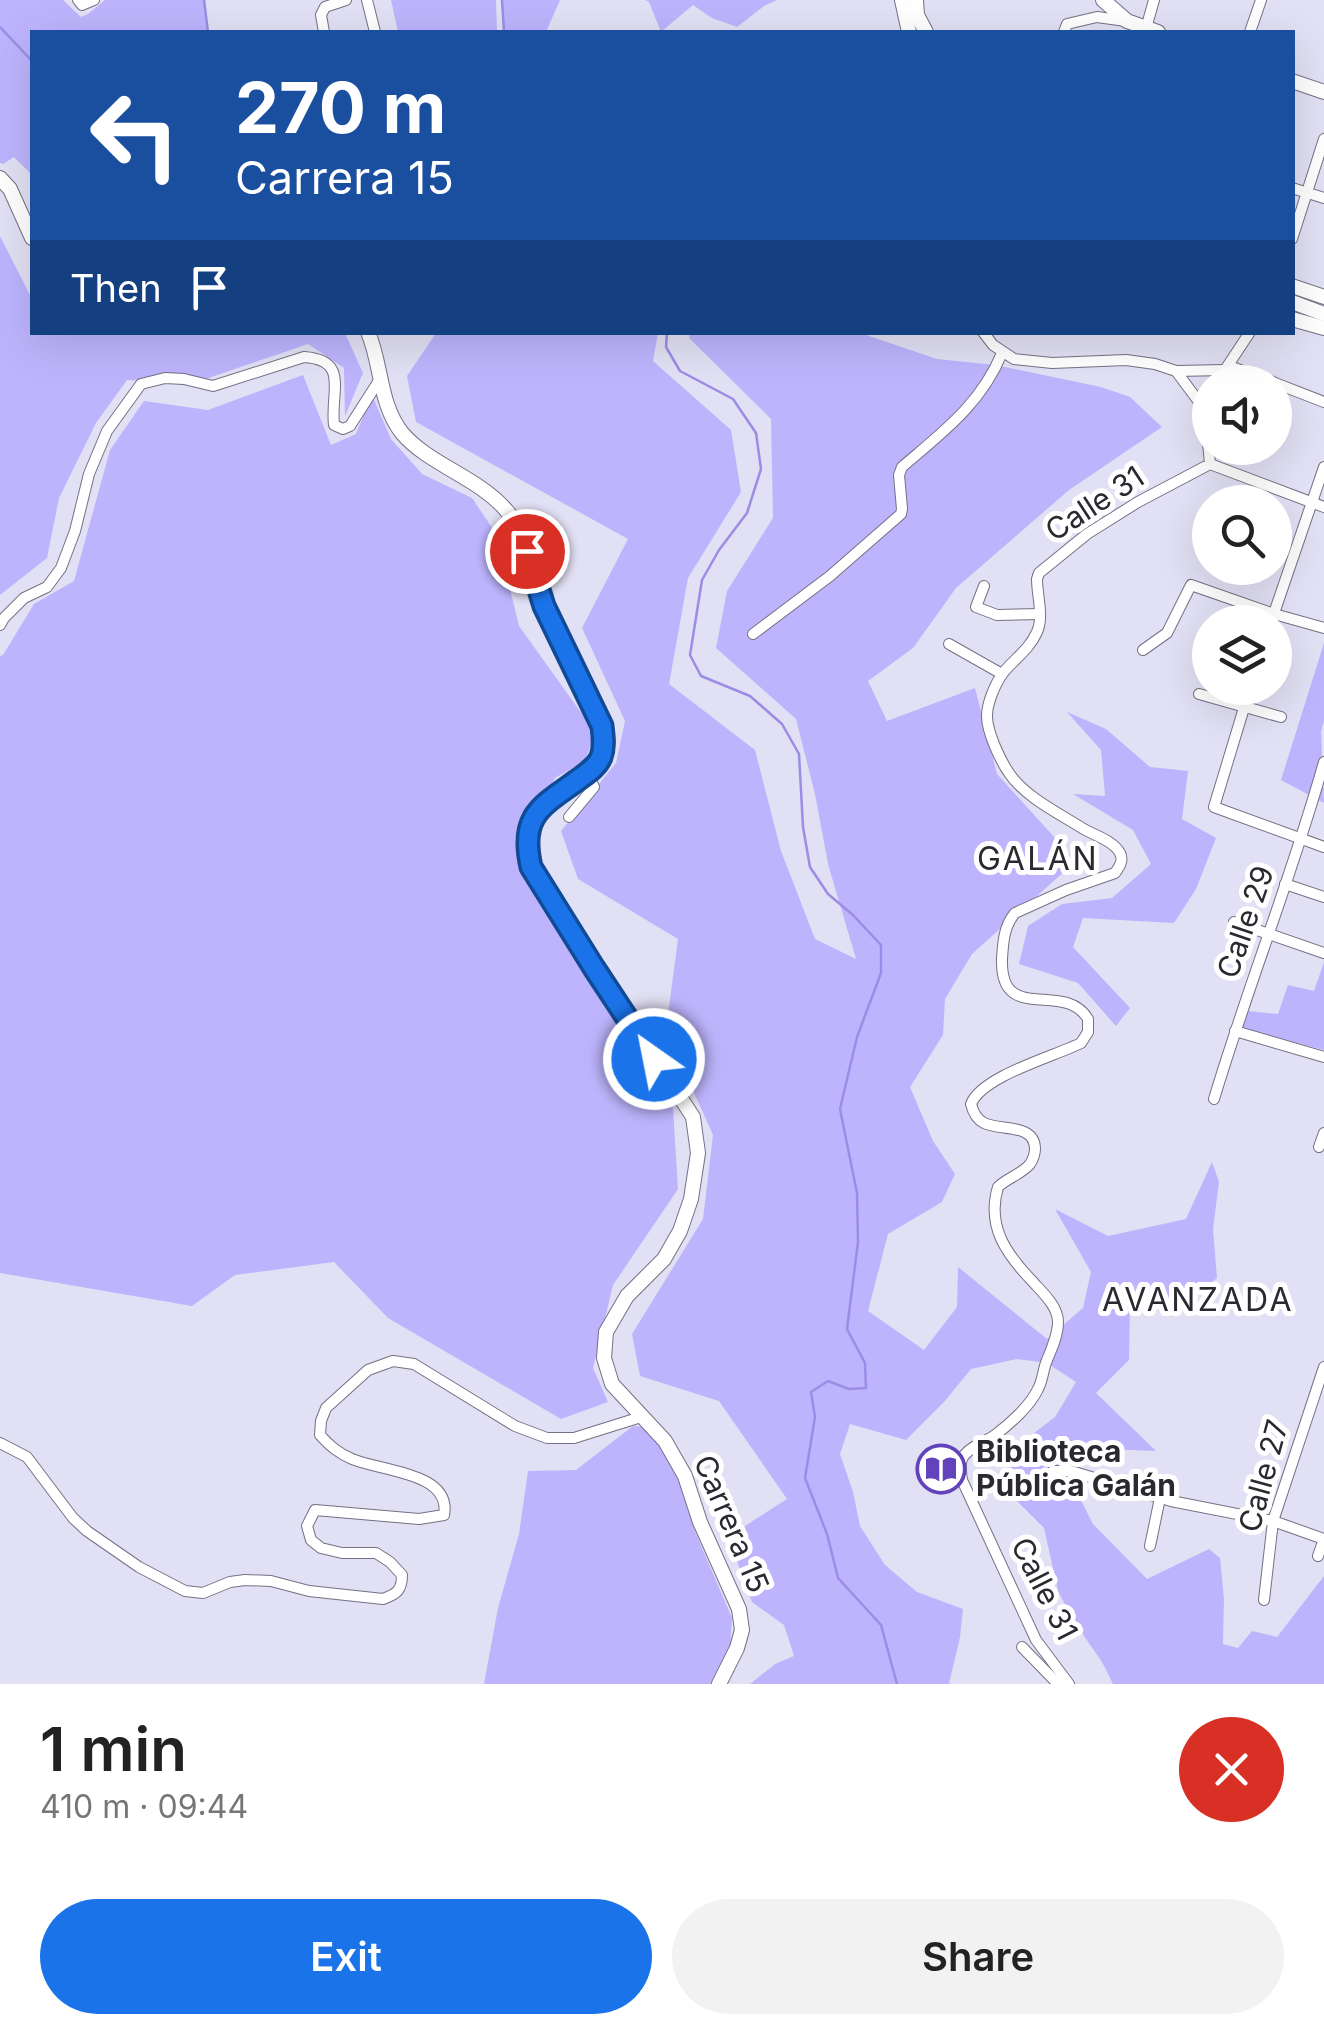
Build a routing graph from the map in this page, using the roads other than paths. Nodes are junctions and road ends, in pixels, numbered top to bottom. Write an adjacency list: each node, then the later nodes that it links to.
1 (78, 0): 2 (street)
2 (94, 0)
3 (346, 0): 12 (street)
4 (368, 0): 13 (street)
5 (902, 0): 14 (main road)
6 (916, 0): 15 (main road)
7 (1103, 0): 11 (main road)
8 (1116, 0): 11 (main road)
9 (1154, 0): 18 (street)
10 (1260, 0): 19 (street)
11 (1127, 21): 16 (street); 17 (main road)
12 (323, 30)
13 (375, 30)
14 (909, 30)
15 (925, 30)
16 (1065, 30)
17 (1148, 30)
18 (1150, 30)
19 (1251, 30)
20 (1295, 82): 21 (main road)
21 (1324, 92)
22 (1324, 139): 25 (street)
23 (0, 178): 28 (main road)
24 (1295, 189): 25 (street)
25 (1309, 193): 26 (street); 27 (street)
26 (1324, 198)
27 (1295, 231)
28 (30, 234)
29 (1295, 287): 30 (main road)
30 (1324, 297)
31 (1295, 302): 32 (main road)
32 (1324, 311)
33 (1295, 319): 34 (main road)
34 (1324, 328)
35 (369, 335): 42 (main road)
36 (987, 335): 38 (street)
37 (1248, 335): 39 (street)
38 (1002, 353): 41 (street); 58 (street)
39 (1229, 365)
40 (1192, 370): 41 (street)
41 (1176, 371): 44 (street)
42 (380, 379): 56 (street); 66 (main road)
43 (1292, 390): 45 (street)
44 (1192, 393)
45 (1324, 402)
46 (1208, 465): 54 (street, Calle 31)
47 (1213, 465): 49 (street)
48 (1324, 467): 49 (street)
49 (1312, 502): 50 (street); 53 (street)
50 (1324, 507)
51 (984, 586): 54 (street)
52 (1242, 605): 60 (street)
53 (1277, 605)
54 (1039, 614): 61 (street, Calle 31)
55 (1292, 622): 57 (street)
56 (0, 625)
57 (1324, 628)
58 (753, 634)
59 (950, 644): 61 (street)
60 (1143, 650)
61 (1002, 674): 93 (street, Calle 31)
62 (1237, 705): 63 (street)
63 (1244, 707): 64 (street); 68 (street)
64 (1281, 717)
65 (1324, 762): 68 (street, Calle 29)
66 (587, 773): 67 (street); 81 (main road, Carrera 15)
67 (569, 817)
68 (1301, 840): 69 (street); 70 (street, Calle 29)
69 (1324, 847)
70 (1285, 884): 71 (street); 73 (street, Calle 29)
71 (1324, 897)
72 (1234, 922): 73 (street)
73 (1266, 935): 74 (street); 75 (street, Calle 29)
74 (1324, 953)
75 (1235, 1030): 76 (street); 77 (street, Calle 29)
76 (1324, 1057)
77 (1214, 1099)
78 (1324, 1133): 79 (street)
79 (1319, 1147)
80 (1324, 1367): 85 (street, Calle 27)
81 (641, 1417): 82 (street); 91 (main road, Carrera 15)
82 (0, 1443)
83 (1052, 1471): 84 (street)
84 (1160, 1498): 85 (street); 87 (street)
85 (1273, 1522): 86 (street); 89 (street, Calle 27)
86 (1324, 1539): 88 (street)
87 (1150, 1546)
88 (1318, 1556)
89 (1264, 1600)
90 (1022, 1647): 92 (street)
91 (719, 1684)
92 (1058, 1684)
93 (1069, 1684)

